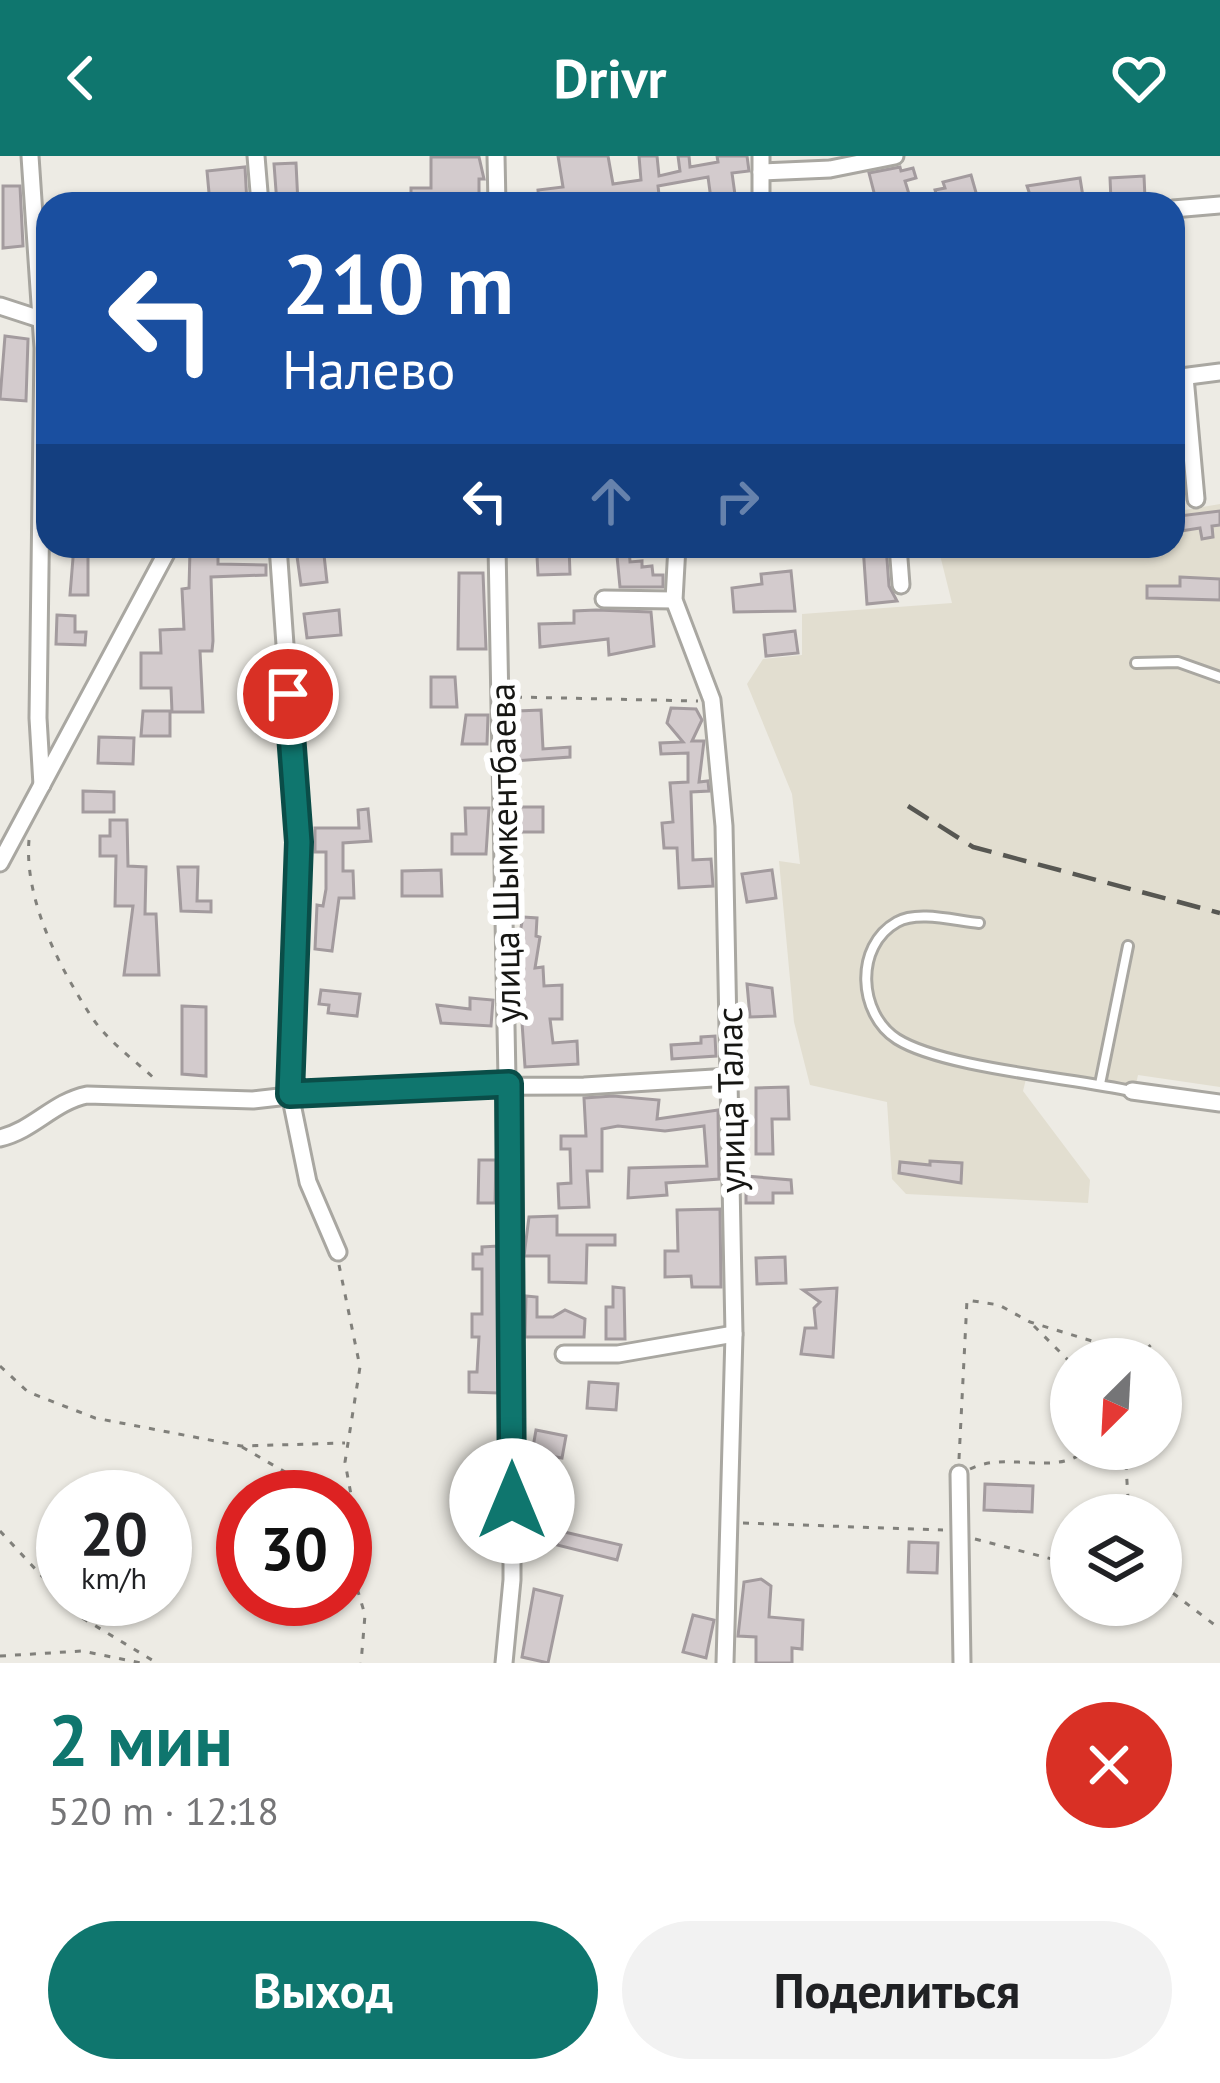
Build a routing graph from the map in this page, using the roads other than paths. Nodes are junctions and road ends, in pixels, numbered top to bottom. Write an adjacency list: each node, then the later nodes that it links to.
1 (30, 156): 10 (street)
2 (256, 156): 6 (street)
3 (496, 156): 7 (street)
4 (895, 156): 5 (street)
5 (761, 164)
6 (259, 192)
7 (497, 192)
8 (1220, 205): 9 (street)
9 (1185, 208)
10 (36, 254)
11 (0, 306): 12 (street)
12 (36, 318)
13 (1220, 372): 14 (street)
14 (1185, 376)
15 (1185, 420): 16 (street)
16 (1196, 499)
17 (41, 558): 28 (street)
18 (164, 558): 28 (street)
19 (279, 558): 36 (street)
20 (497, 558): 33 (street, улица Шымкентбаева)
21 (676, 558): 25 (street, улица Талас)
22 (899, 558): 23 (street)
23 (901, 585)
24 (604, 599): 25 (street)
25 (674, 600): 32 (street, улица Талас)
26 (1136, 663): 27 (lane)
27 (1220, 677)
28 (42, 785): 29 (street)
29 (0, 862)
30 (979, 923): 34 (lane)
31 (1128, 946): 34 (lane)
32 (730, 1077): 33 (street); 40 (street, улица Талас)
33 (509, 1084): 36 (street); 43 (street, улица Шымкентбаева)
34 (1100, 1084): 35 (lane)
35 (1132, 1091): 37 (street)
36 (290, 1094): 38 (street); 39 (street)
37 (1220, 1103)
38 (0, 1138)
39 (338, 1252)
40 (734, 1334): 41 (street); 44 (street, улица Талас)
41 (564, 1354)
42 (959, 1474): 45 (street)
43 (504, 1663)
44 (725, 1663)
45 (962, 1663)

